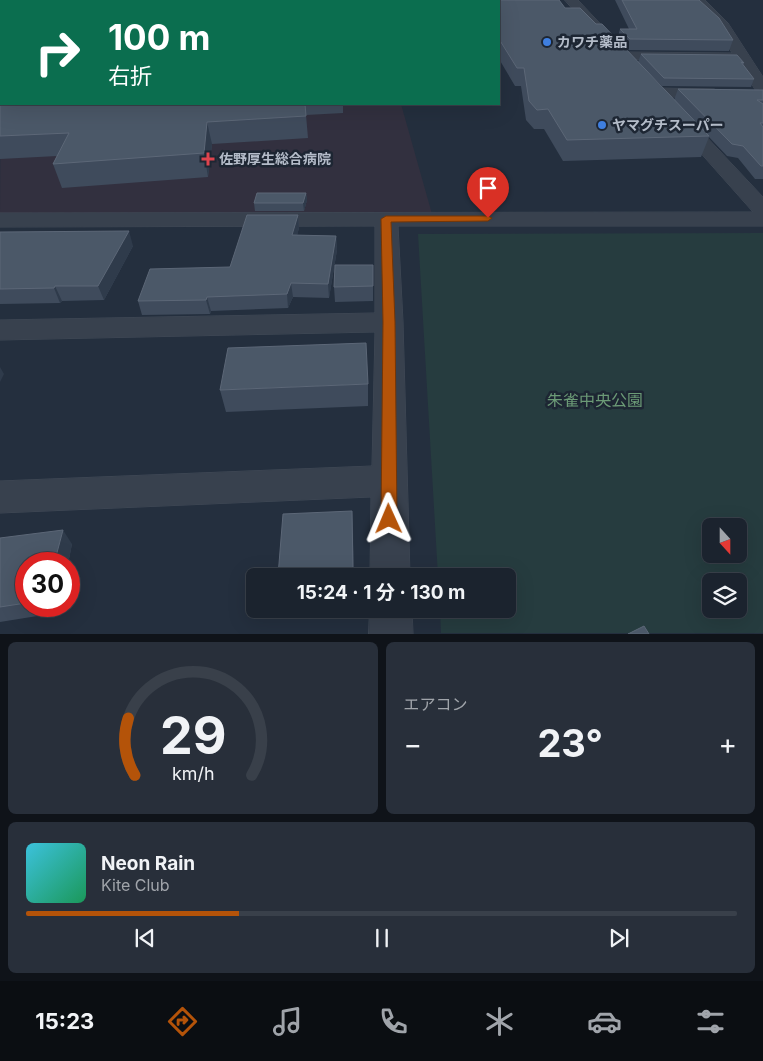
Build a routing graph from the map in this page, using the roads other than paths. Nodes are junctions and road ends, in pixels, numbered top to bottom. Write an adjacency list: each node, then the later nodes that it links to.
1 (571, 0): 3 (street)
2 (698, 0): 4 (street)
3 (622, 56): 4 (street); 6 (street)
4 (743, 57): 5 (street)
5 (763, 90)
6 (656, 94): 7 (street); 8 (street)
7 (763, 94)
8 (763, 210)
9 (386, 219): 10 (street); 11 (street); 12 (street)
10 (763, 219)
11 (0, 220)
12 (389, 322): 13 (street); 14 (street)
13 (0, 330)
14 (388, 481): 15 (street); 16 (street)
15 (0, 497)
16 (390, 568)
17 (391, 618): 18 (street)
18 (391, 634)

